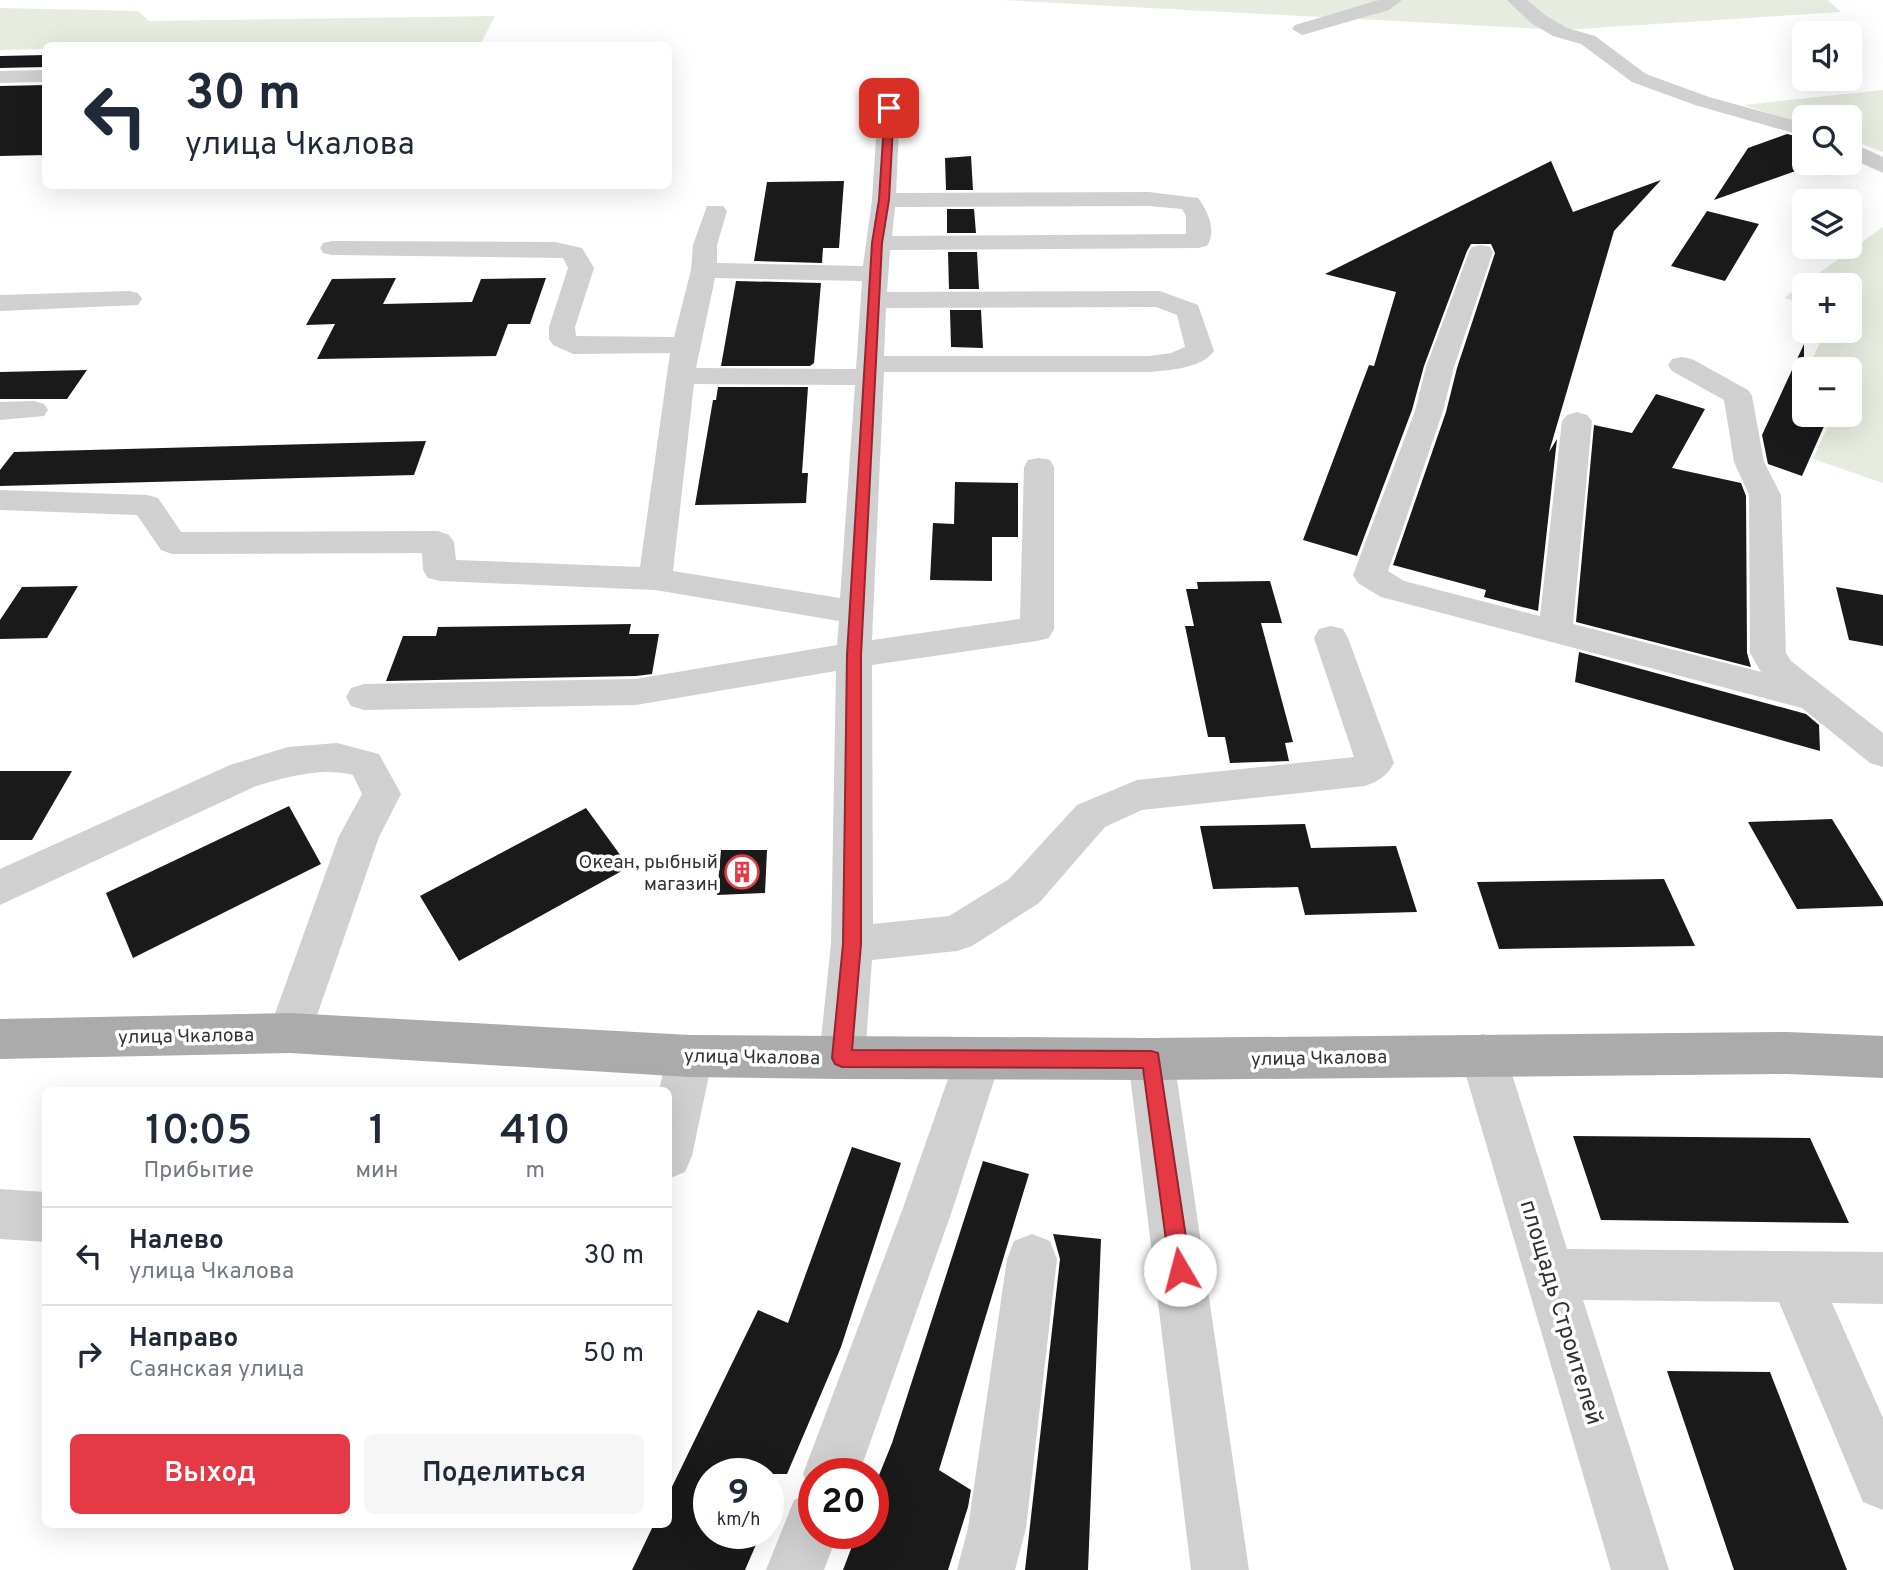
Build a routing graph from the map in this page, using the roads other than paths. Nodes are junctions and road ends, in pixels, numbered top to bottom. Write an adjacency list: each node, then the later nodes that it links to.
1 (1393, 0): 3 (street)
2 (1516, 0): 7 (street)
3 (1303, 29)
4 (42, 76): 5 (street)
5 (0, 77)
6 (889, 108): 10 (street)
7 (1792, 127)
8 (1862, 155): 9 (street)
9 (1883, 166)
10 (884, 200): 15 (street); 15 (street)
11 (715, 211): 14 (street)
12 (332, 247): 18 (street)
13 (1481, 252): 29 (street)
14 (704, 270): 15 (street); 18 (street)
15 (875, 273): 20 (street); 20 (street)
16 (129, 299): 17 (street)
17 (0, 303)
18 (685, 345): 21 (street)
19 (1682, 365): 33 (street)
20 (869, 371): 21 (street); 28 (street)
21 (679, 376): 27 (street)
22 (34, 410): 23 (street)
23 (0, 411)
24 (1577, 421): 29 (street)
25 (1039, 467): 31 (street)
26 (0, 500): 27 (street)
27 (655, 579): 28 (street)
28 (857, 612): 31 (street)
29 (1555, 632): 33 (street)
30 (1331, 638): 36 (street)
31 (854, 655): 32 (street); 36 (street)
32 (364, 697)
33 (1813, 698): 34 (street)
34 (1883, 753)
35 (0, 888): 37 (street)
36 (852, 944): 42 (street)
37 (290, 1033): 38 (main road, улица Чкалова); 40 (main road, улица Чкалова)
38 (0, 1039)
39 (1483, 1055): 41 (main road, улица Чкалова); 44 (main road, улица Чкалова); 49 (street, площадь Строителей)
40 (690, 1056): 42 (main road, улица Чкалова); 45 (street)
41 (1883, 1057)
42 (842, 1058): 43 (main road, улица Чкалова)
43 (978, 1059): 44 (main road, улица Чкалова); 52 (street)
44 (1151, 1059): 57 (street)
45 (672, 1138)
46 (0, 1214): 47 (street)
47 (42, 1217)
48 (1032, 1259): 56 (street)
49 (1551, 1274): 50 (street); 58 (street, площадь Строителей)
50 (1794, 1276): 51 (street); 53 (street)
51 (1883, 1278)
52 (837, 1458)
53 (1883, 1482)
54 (803, 1549): 55 (street)
55 (795, 1570)
56 (986, 1570)
57 (1220, 1570)
58 (1640, 1570)

